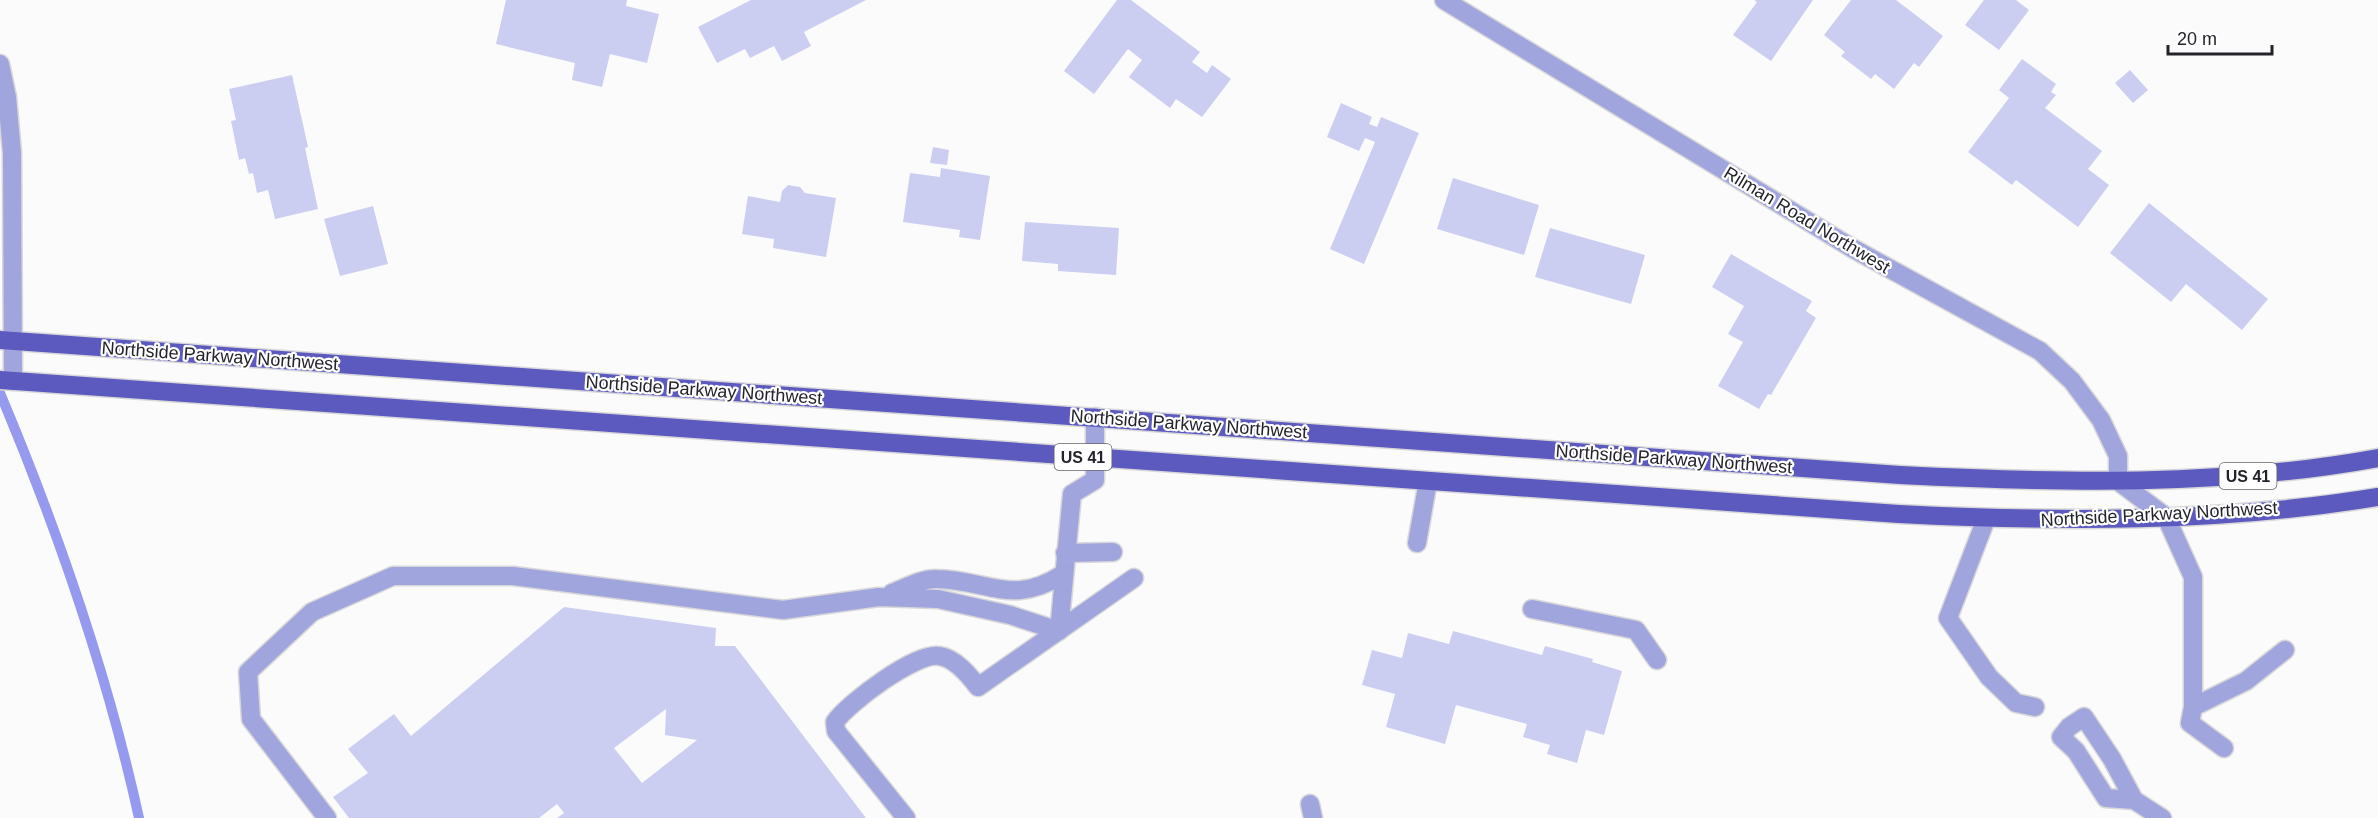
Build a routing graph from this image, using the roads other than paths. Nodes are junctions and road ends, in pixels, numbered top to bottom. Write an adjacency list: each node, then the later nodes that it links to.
1 (1444, 0): 9 (street, Rilman Road Northwest)
2 (0, 64): 3 (street)
3 (7, 341): 4 (street); 5 (main road, Northside Parkway Northwest / US 41)
4 (6, 380): 6 (main road, Northside Parkway Northwest / US 41)
5 (1095, 417): 6 (street); 9 (main road, Northside Parkway Northwest / US 41)
6 (1095, 457): 8 (main road, Northside Parkway Northwest / US 41); 15 (street)
7 (2378, 458): 9 (main road, Northside Parkway Northwest / US 41)
8 (1428, 481): 12 (main road, Northside Parkway Northwest / US 41); 13 (street)
9 (2118, 481): 11 (street)
10 (2378, 497): 11 (main road, Northside Parkway Northwest / US 41)
11 (2166, 517): 12 (main road, Northside Parkway Northwest / US 41); 24 (street)
12 (1986, 519): 23 (street)
13 (1417, 543)
14 (1113, 552): 15 (street)
15 (1065, 553): 16 (street)
16 (1063, 574): 18 (street); 20 (street)
17 (1134, 578): 20 (street)
18 (879, 597): 20 (street); 27 (street)
19 (1532, 609): 22 (street)
20 (1059, 631): 28 (street)
21 (2285, 650): 24 (street)
22 (1657, 660)
23 (2035, 707)
24 (2193, 707): 25 (street)
25 (2224, 748)
26 (2133, 800): 26 (street); 29 (street)
27 (327, 818)
28 (906, 818)
29 (2162, 818)

